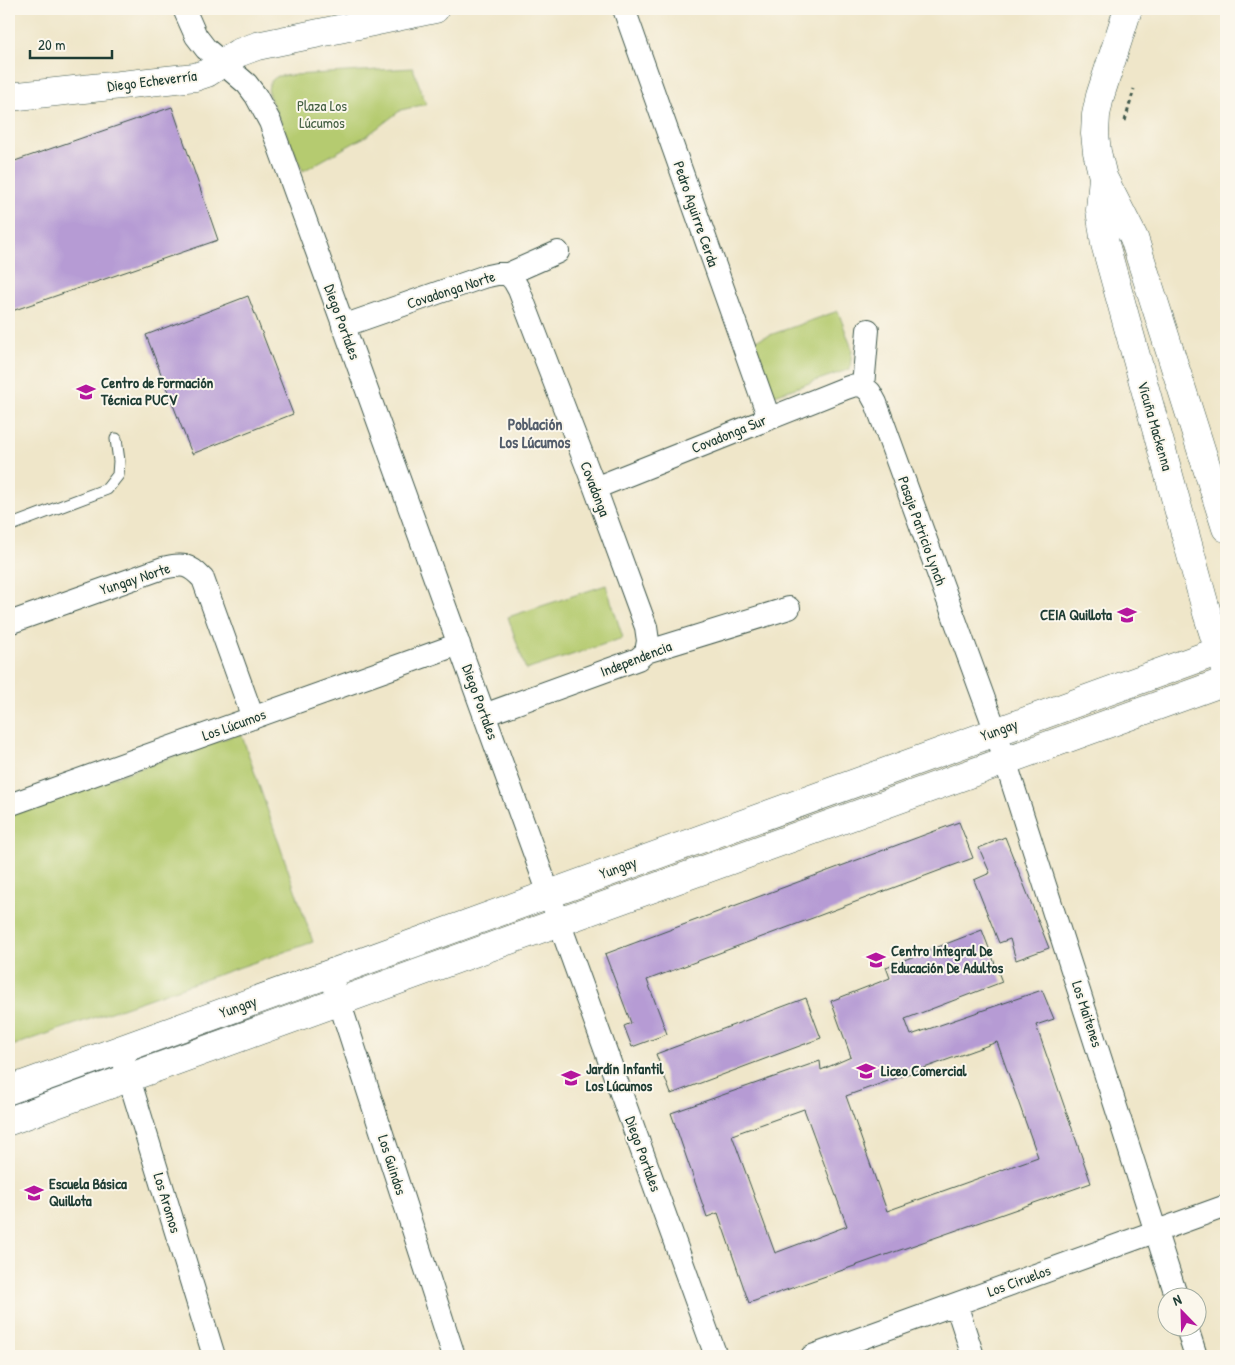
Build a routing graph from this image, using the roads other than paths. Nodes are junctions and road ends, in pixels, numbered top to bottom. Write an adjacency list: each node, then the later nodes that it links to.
1 (184, 9): 5 (street, Diego Portales)
2 (434, 9): 5 (street, Diego Echeverría)
3 (624, 9): 13 (street, Pedro Aguirre Cerda)
4 (1128, 9): 7 (street, Vicuña Mackenna)
5 (221, 63): 6 (street, Diego Echeverría); 10 (street, Diego Portales)
6 (9, 97)
7 (1104, 177): 17 (street, Vicuña Mackenna); 22 (street, Vicuña Mackenna)
8 (558, 252): 9 (street, Covadonga Norte)
9 (508, 274): 10 (street, Covadonga Norte); 15 (street, Covadonga)
10 (344, 326): 20 (street, Diego Portales)
11 (868, 330): 12 (street)
12 (863, 386): 13 (street, Covadonga Sur); 26 (street, Pasaje Patricio Lynch)
13 (769, 418): 15 (street, Covadonga Sur)
14 (116, 439): 16 (lane)
15 (595, 488): 21 (street, Covadonga)
16 (9, 526)
17 (1226, 528)
18 (789, 608): 21 (street, Independencia)
19 (9, 623): 25 (street, Yungay Norte)
20 (459, 644): 24 (street, Diego Portales); 25 (street, Los Lúcumos)
21 (646, 652): 24 (street, Independencia)
22 (1224, 656): 26 (street, Yungay)
23 (1226, 681): 27 (street, Yungay)
24 (484, 715): 29 (street, Diego Portales)
25 (253, 718): 28 (street, Los Lúcumos)
26 (996, 732): 27 (street, Los Maitenes); 29 (street, Yungay)
27 (1006, 761): 30 (street, Yungay); 38 (street, Los Maitenes)
28 (10, 803)
29 (549, 894): 30 (street, Diego Portales); 31 (street, Yungay)
30 (560, 922): 32 (street, Yungay); 44 (street, Diego Portales)
31 (330, 973): 32 (street, Los Guindos); 33 (street, Yungay)
32 (339, 1002): 34 (street, Yungay); 43 (street, Los Guindos)
33 (120, 1049): 34 (street, Los Aromos); 35 (street, Yungay)
34 (129, 1078): 36 (street, Yungay); 42 (street, Los Aromos)
35 (9, 1090)
36 (9, 1121)
37 (1226, 1206): 38 (street, Los Ciruelos)
38 (1157, 1231): 39 (street, Los Maitenes); 40 (street, Los Ciruelos)
39 (1175, 1288)
40 (956, 1304): 45 (street, Los Ciruelos); 46 (street)
41 (1190, 1338): 47 (street)
42 (214, 1356)
43 (454, 1356)
44 (716, 1356)
45 (812, 1356)
46 (973, 1356)
47 (1196, 1356)

